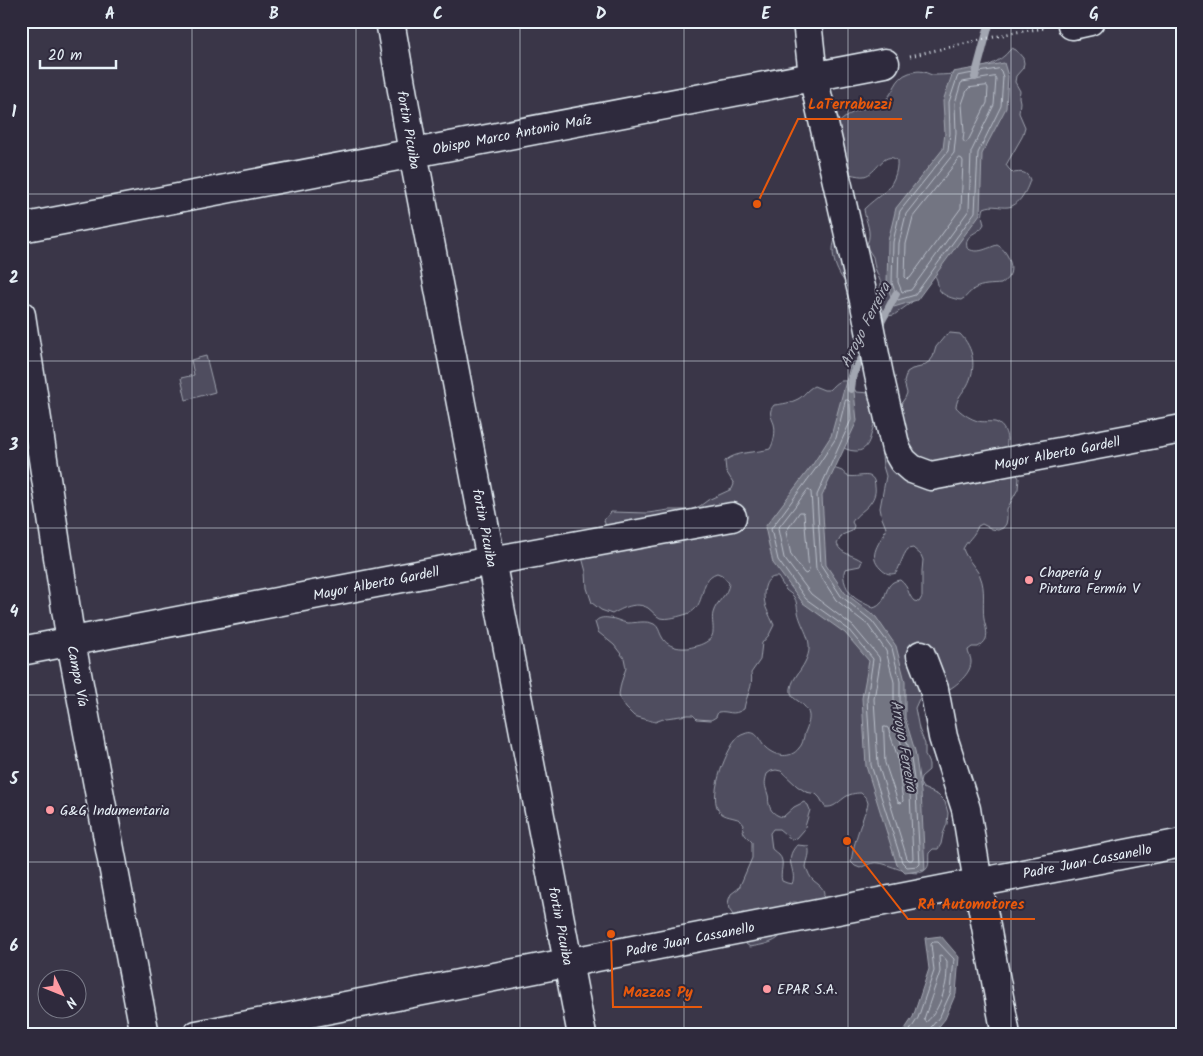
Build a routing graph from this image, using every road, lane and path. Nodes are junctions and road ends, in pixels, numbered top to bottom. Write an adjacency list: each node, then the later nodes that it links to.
1 (390, 21): 7 (street, fortin Picuiba)
2 (807, 21): 6 (street)
3 (1016, 32): 4 (path)
4 (920, 54)
5 (885, 63): 6 (street, Obispo Marco Antonio Maíz)
6 (813, 76): 7 (street, Obispo Marco Antonio Maíz); 10 (street, Mayor Alberto Gardell)
7 (413, 153): 8 (street, Obispo Marco Antonio Maíz); 12 (street, fortin Picuiba)
8 (21, 228)
9 (21, 315): 13 (street, Campo Vía)
10 (1182, 429)
11 (732, 517): 12 (street, Mayor Alberto Gardell)
12 (491, 561): 13 (street, Mayor Alberto Gardell); 18 (street, fortin Picuiba)
13 (72, 642): 14 (street, Mayor Alberto Gardell); 19 (street, Campo Vía)
14 (21, 651)
15 (922, 654): 17 (street)
16 (1182, 843): 17 (street, Padre Juan Cassanello)
17 (978, 883): 18 (street, Padre Juan Cassanello); 22 (street)
18 (568, 963): 20 (street, Padre Juan Cassanello); 21 (street, fortin Picuiba)
19 (145, 1035)
20 (197, 1035)
21 (582, 1035)
22 (1006, 1035)

